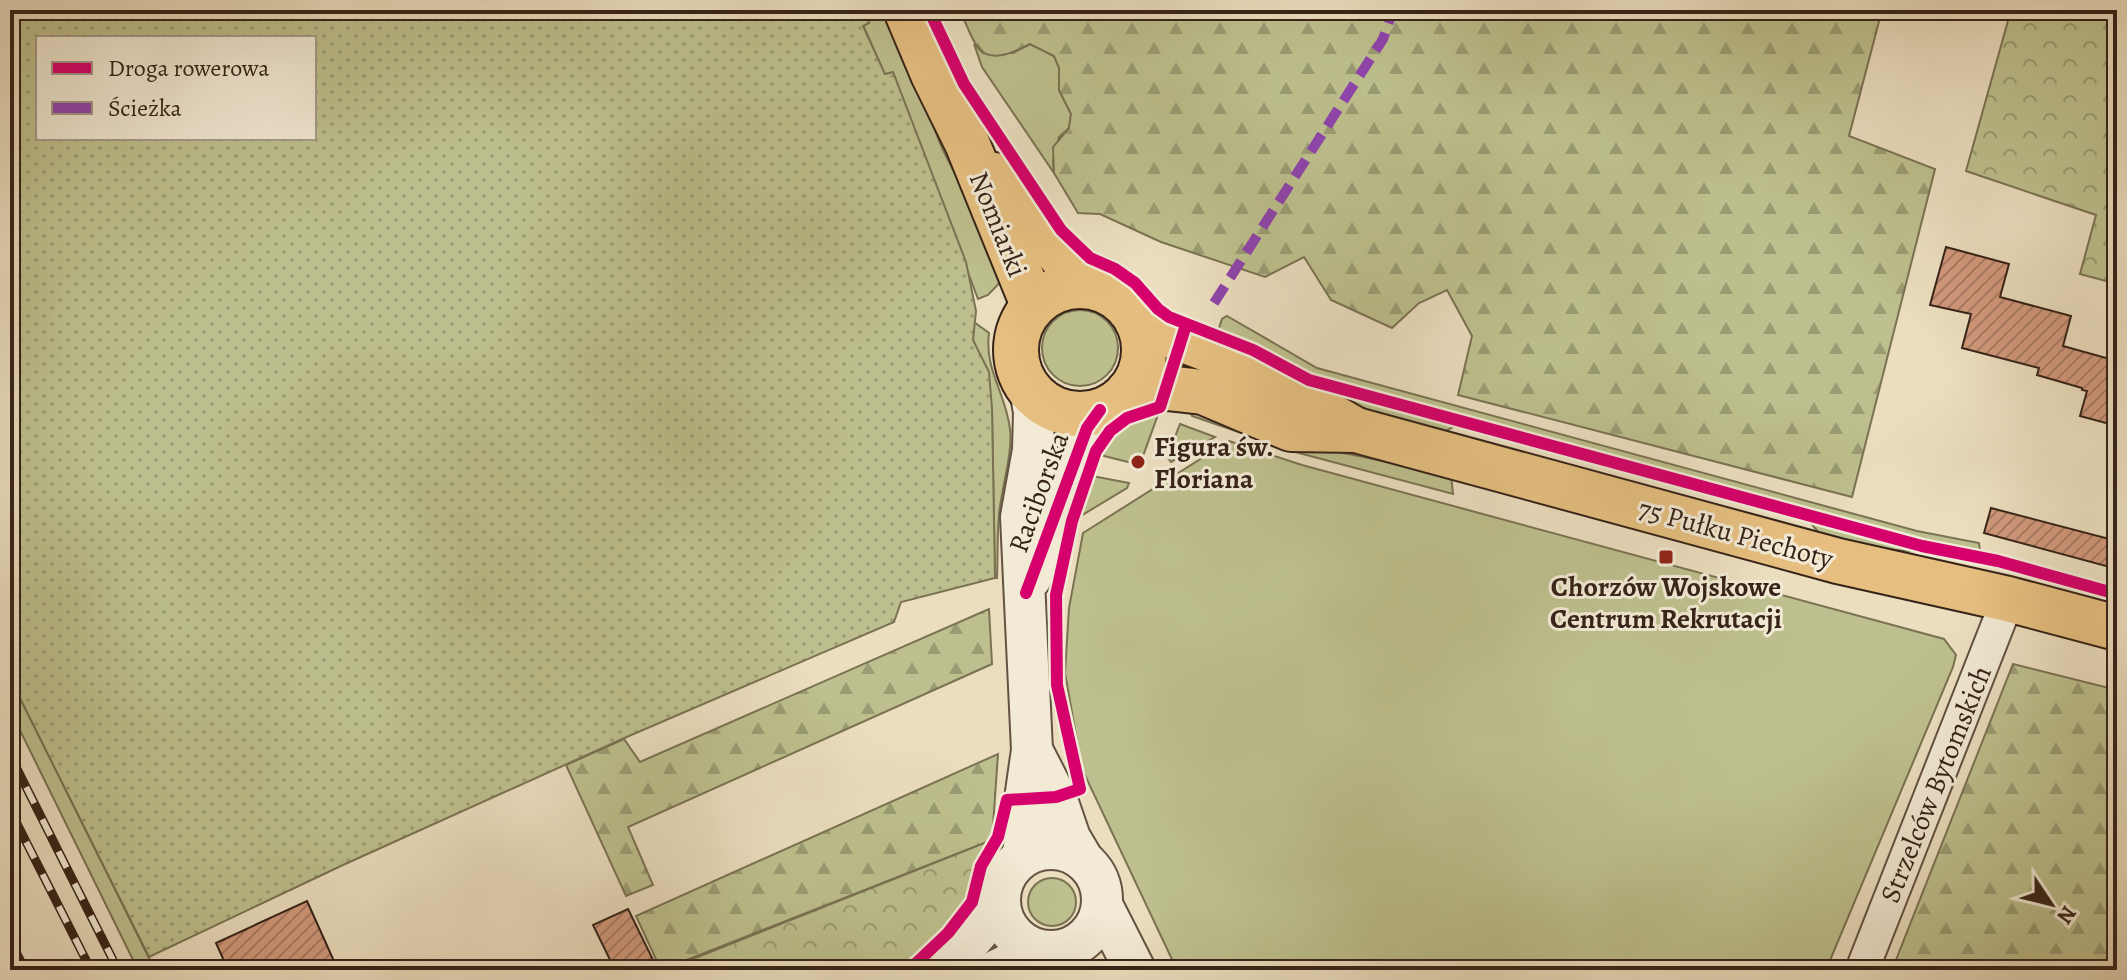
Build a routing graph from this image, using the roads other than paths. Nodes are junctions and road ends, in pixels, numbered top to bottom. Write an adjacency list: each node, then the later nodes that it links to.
1 (906, 10): 2 (main road, Nomiarki)
2 (967, 143): 3 (main road, Nomiarki); 4 (main road, Nomiarki)
3 (1090, 286): 4 (main road); 5 (main road)
4 (1033, 305): 6 (main road)
5 (1138, 323): 7 (main road); 8 (main road, 75 Pułku Piechoty)
6 (1030, 389): 7 (main road); 9 (street, Raciborska)
7 (1114, 401): 8 (main road, 75 Pułku Piechoty); 9 (street, Raciborska)
8 (1356, 430): 10 (main road, 75 Pułku Piechoty)
9 (1026, 593): 12 (street, Raciborska)
10 (2008, 599): 11 (main road, 75 Pułku Piechoty); 22 (street, Strzelców Bytomskich)
11 (2117, 628)
12 (1032, 750): 13 (street, Raciborska); 14 (street, Raciborska)
13 (1022, 857): 14 (street); 15 (street)
14 (1083, 860): 16 (street)
15 (999, 897): 17 (street); 18 (street)
16 (1102, 905): 17 (street); 21 (street)
17 (1048, 950): 19 (street); 20 (street)
18 (945, 970)
19 (997, 970)
20 (1097, 970)
21 (1135, 970)
22 (1862, 970)

